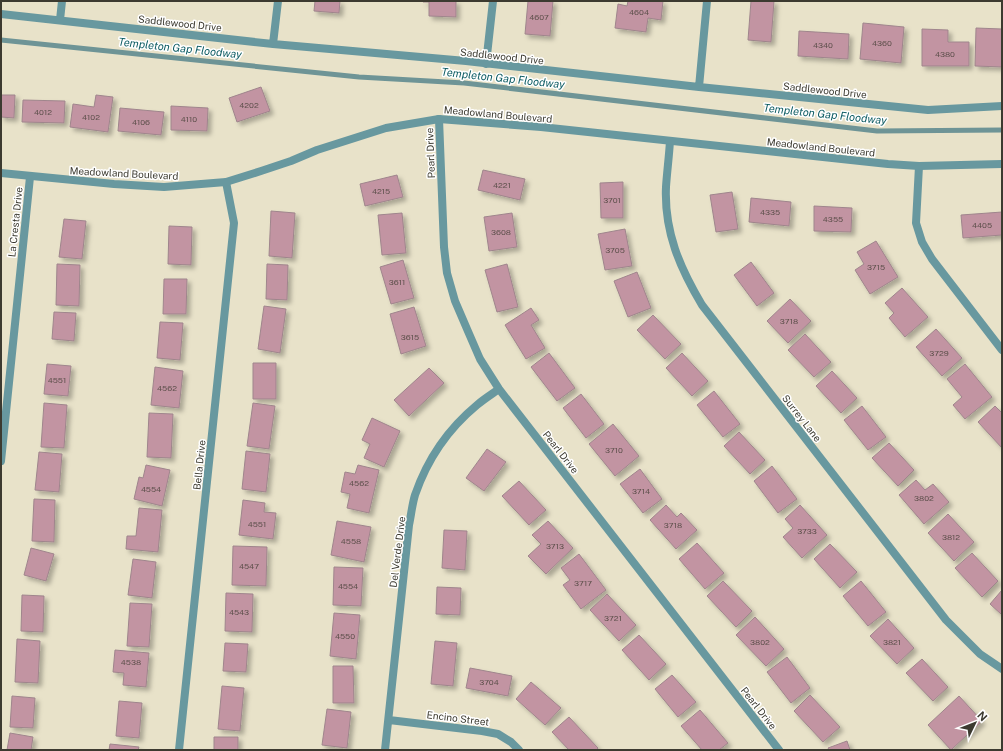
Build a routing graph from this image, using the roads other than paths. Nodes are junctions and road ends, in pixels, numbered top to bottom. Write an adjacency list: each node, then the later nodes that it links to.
1 (62, 1): 6 (street)
2 (278, 1): 7 (street)
3 (493, 1): 8 (street)
4 (707, 1): 9 (street)
5 (1, 14): 6 (street, Saddlewood Drive)
6 (60, 20): 7 (street, Saddlewood Drive)
7 (274, 44): 8 (street, Saddlewood Drive)
8 (486, 64): 9 (street, Saddlewood Drive)
9 (699, 87): 10 (street, Saddlewood Drive)
10 (1002, 106)
11 (439, 119): 12 (street, Meadowland Boulevard); 17 (street, Meadowland Boulevard); 19 (street, Pearl Drive)
12 (670, 141): 14 (street, Meadowland Boulevard); 21 (street, Surrey Lane)
13 (1002, 164): 14 (street, Meadowland Boulevard)
14 (919, 166): 18 (street)
15 (1, 173): 16 (street, Meadowland Boulevard)
16 (30, 177): 17 (street, Meadowland Boulevard); 20 (street, La Cresta Drive)
17 (226, 182): 23 (street, Bella Drive)
18 (1002, 350)
19 (499, 389): 22 (street, Del Verde Drive); 26 (street, Pearl Drive)
20 (1, 460)
21 (1002, 669)
22 (389, 720): 24 (street, Del Verde Drive); 25 (street, Encino Street)
23 (179, 750)
24 (385, 750)
25 (519, 750)
26 (779, 750)

